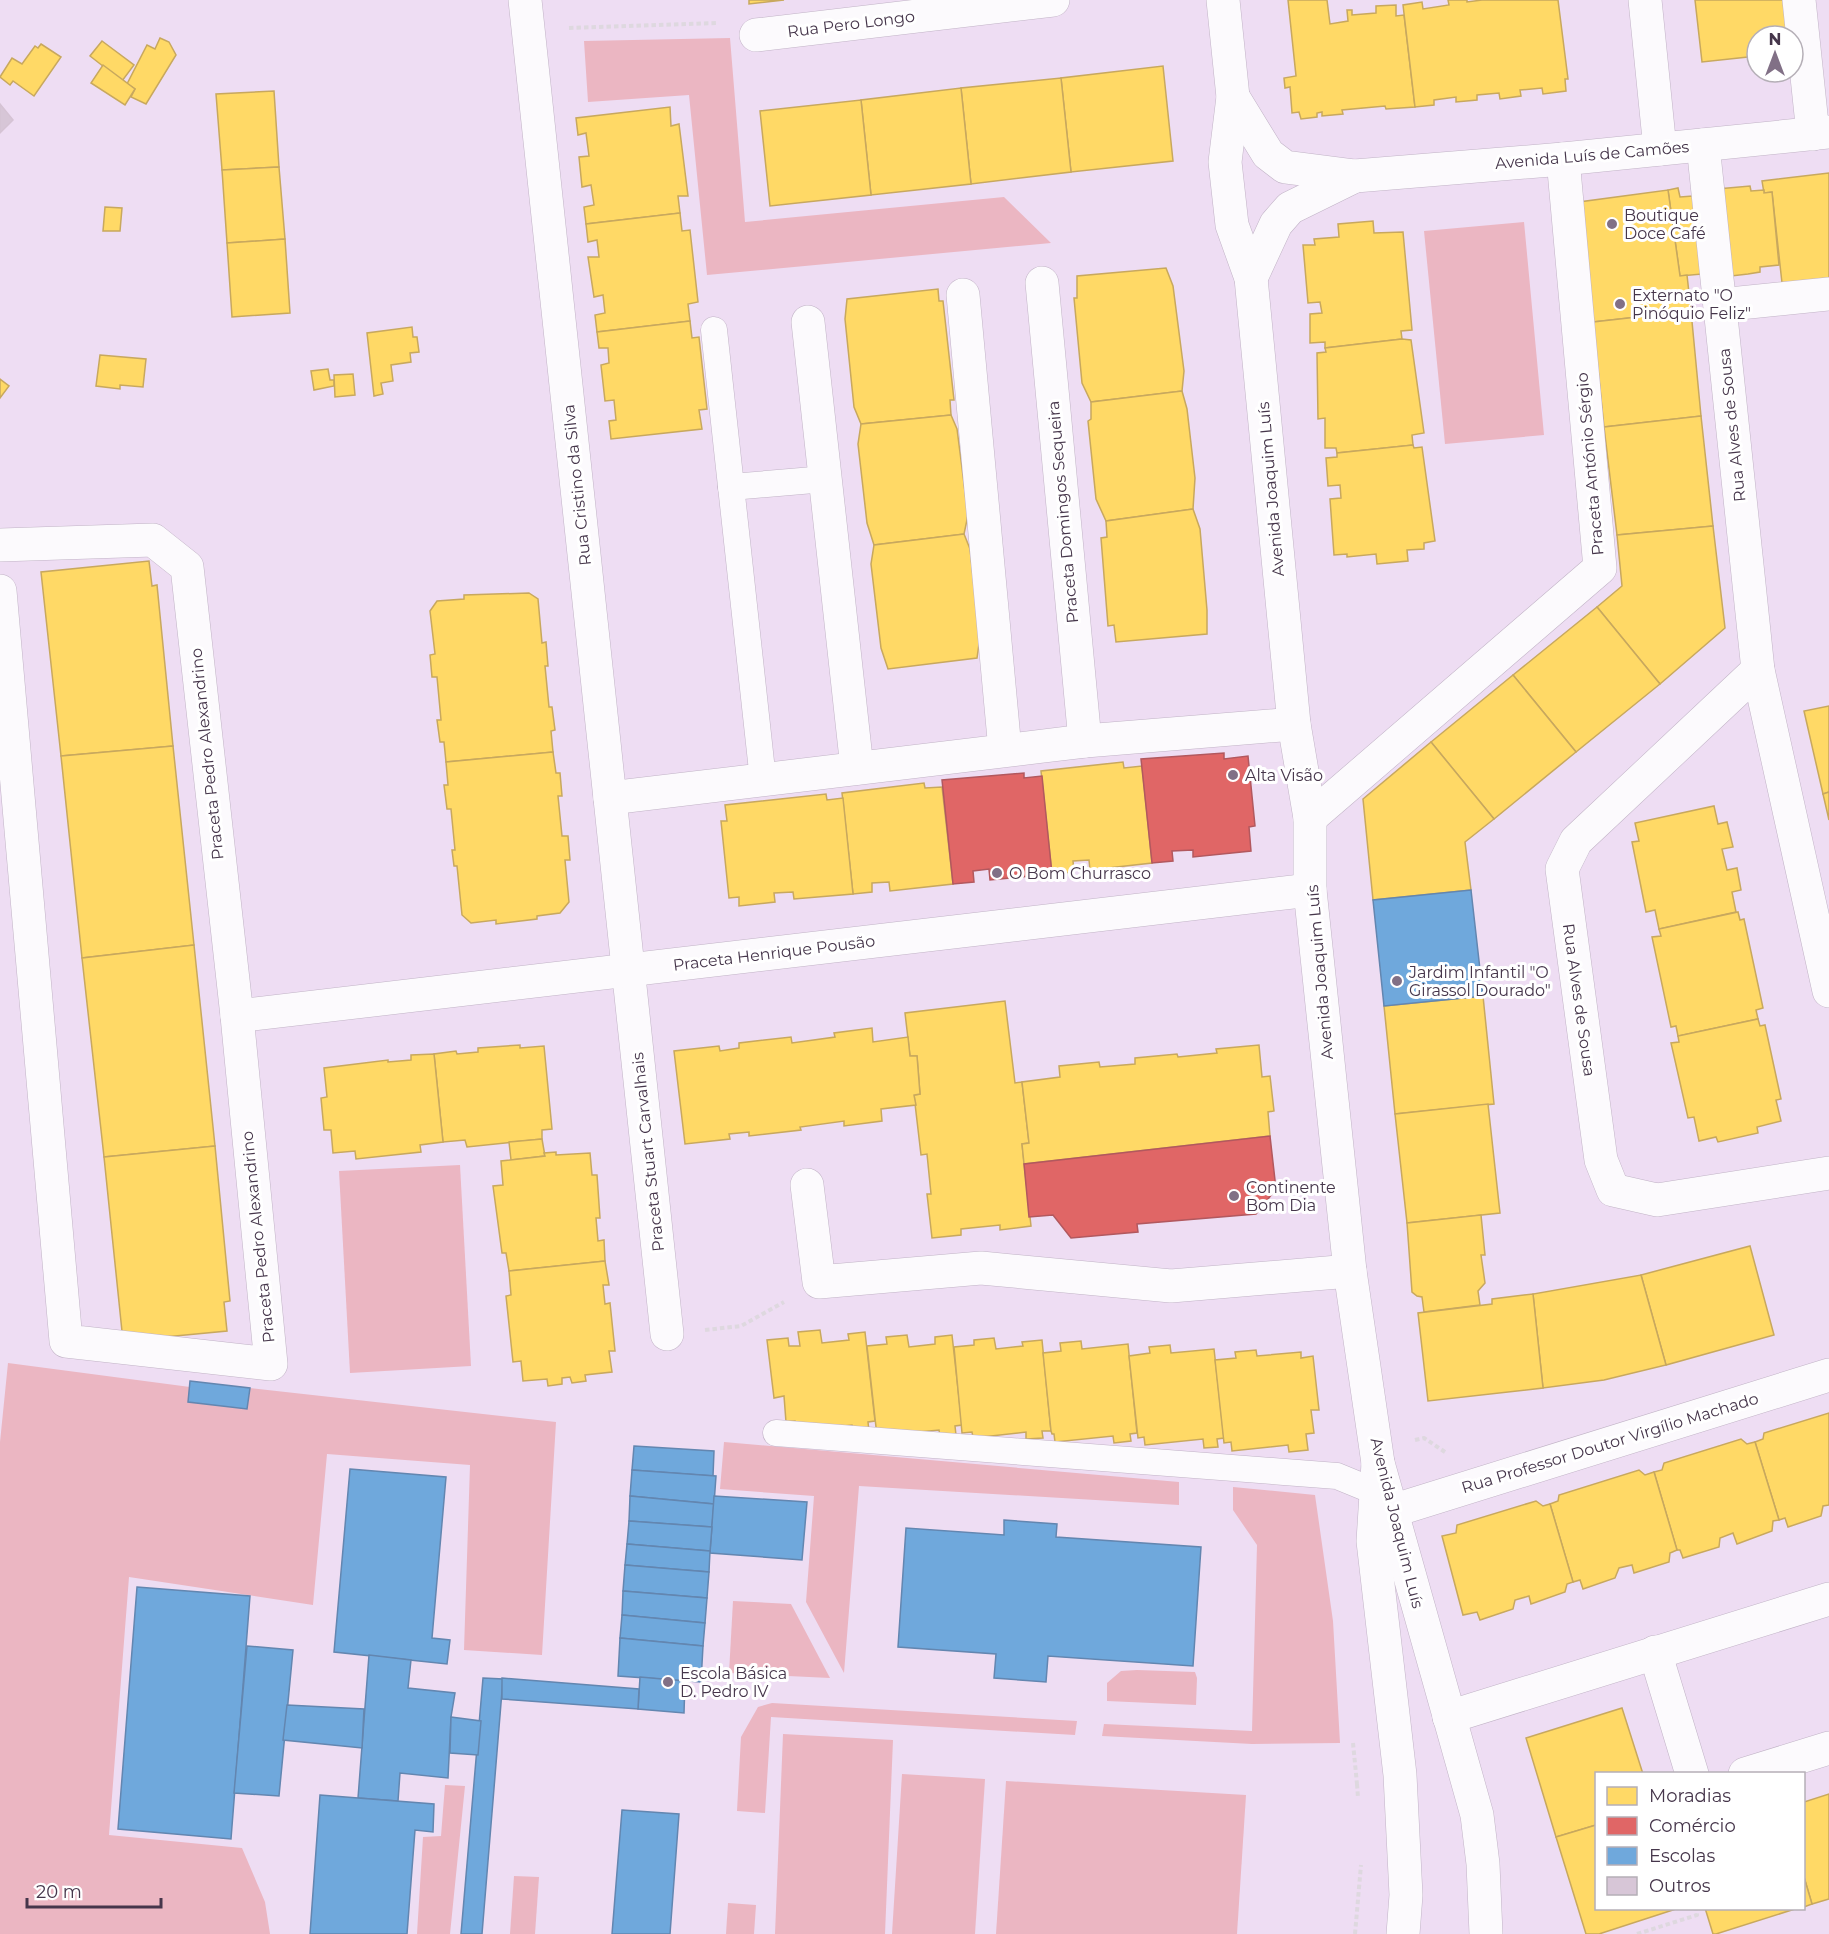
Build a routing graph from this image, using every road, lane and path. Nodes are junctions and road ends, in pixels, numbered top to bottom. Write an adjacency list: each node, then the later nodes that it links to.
1 (1053, 0): 7 (street, Rua Pero Longo)
2 (1223, 0): 8 (street, Avenida Joaquim Luís)
3 (1645, 0): 11 (street)
4 (1799, 0): 9 (street)
5 (526, 15): 6 (path); 31 (street, Rua Cristino da Silva)
6 (718, 23)
7 (756, 35)
8 (1233, 96): 13 (street, Avenida Luís de Camões); 14 (street, Avenida Joaquim Luís)
9 (1821, 133): 10 (street, Avenida Luís de Camões)
10 (1703, 145): 11 (street, Avenida Luís de Camões); 18 (street, Rua Alves de Sousa)
11 (1660, 149): 12 (street, Avenida Luís de Camões)
12 (1563, 159): 13 (street, Avenida Luís de Camões); 32 (street, Praceta António Sérgio)
13 (1355, 176): 14 (street, Avenida Luís de Camões)
14 (1251, 278): 26 (street, Avenida Joaquim Luís)
15 (1042, 283): 27 (street, Praceta Domingos Sequeira)
16 (1829, 294): 18 (street)
17 (963, 295): 28 (street)
18 (1720, 305): 25 (street, Rua Alves de Sousa)
19 (808, 322): 21 (street)
20 (714, 330): 22 (lane)
21 (825, 479): 22 (lane); 29 (street)
22 (731, 487): 30 (lane)
23 (0, 545): 36 (street, Praceta Pedro Alexandrino)
24 (0, 591): 36 (street, Praceta Pedro Alexandrino)
25 (1758, 670): 35 (street, Rua Alves de Sousa); 37 (street, Rua Alves de Sousa)
26 (1294, 724): 27 (street); 32 (street, Avenida Joaquim Luís)
27 (1085, 741): 28 (street)
28 (1005, 750): 29 (street)
29 (857, 768): 30 (street)
30 (763, 780): 31 (street)
31 (610, 798): 34 (street, Rua Cristino da Silva)
32 (1310, 818): 33 (street, Avenida Joaquim Luís)
33 (1310, 890): 34 (street, Praceta Henrique Pousão); 39 (street, Avenida Joaquim Luís)
34 (629, 970): 36 (street, Praceta Henrique Pousão); 41 (street, Praceta Stuart Carvalhais)
35 (1829, 991)
36 (237, 1016)
37 (1829, 1173)
38 (807, 1185): 40 (street)
39 (1350, 1271): 40 (street); 44 (street, Avenida Joaquim Luís)
40 (819, 1282): 41 (path)
41 (667, 1334)
42 (1829, 1375): 44 (street, Rua Professor Doutor Virgílio Machado)
43 (776, 1434): 44 (lane)
44 (1382, 1488): 47 (street, Avenida Joaquim Luís); 56 (street)
45 (1829, 1599): 46 (street)
46 (1655, 1653): 47 (street); 49 (street)
47 (1449, 1717): 57 (street, Avenida Joaquim Luís)
48 (1829, 1748): 50 (street)
49 (1692, 1772)
50 (1748, 1772)
51 (1357, 1784): 52 (path)
52 (1359, 1805)
53 (1362, 1860): 55 (path)
54 (1696, 1910): 58 (path)
55 (1355, 1934)
56 (1403, 1934)
57 (1486, 1934)
58 (1636, 1934)

